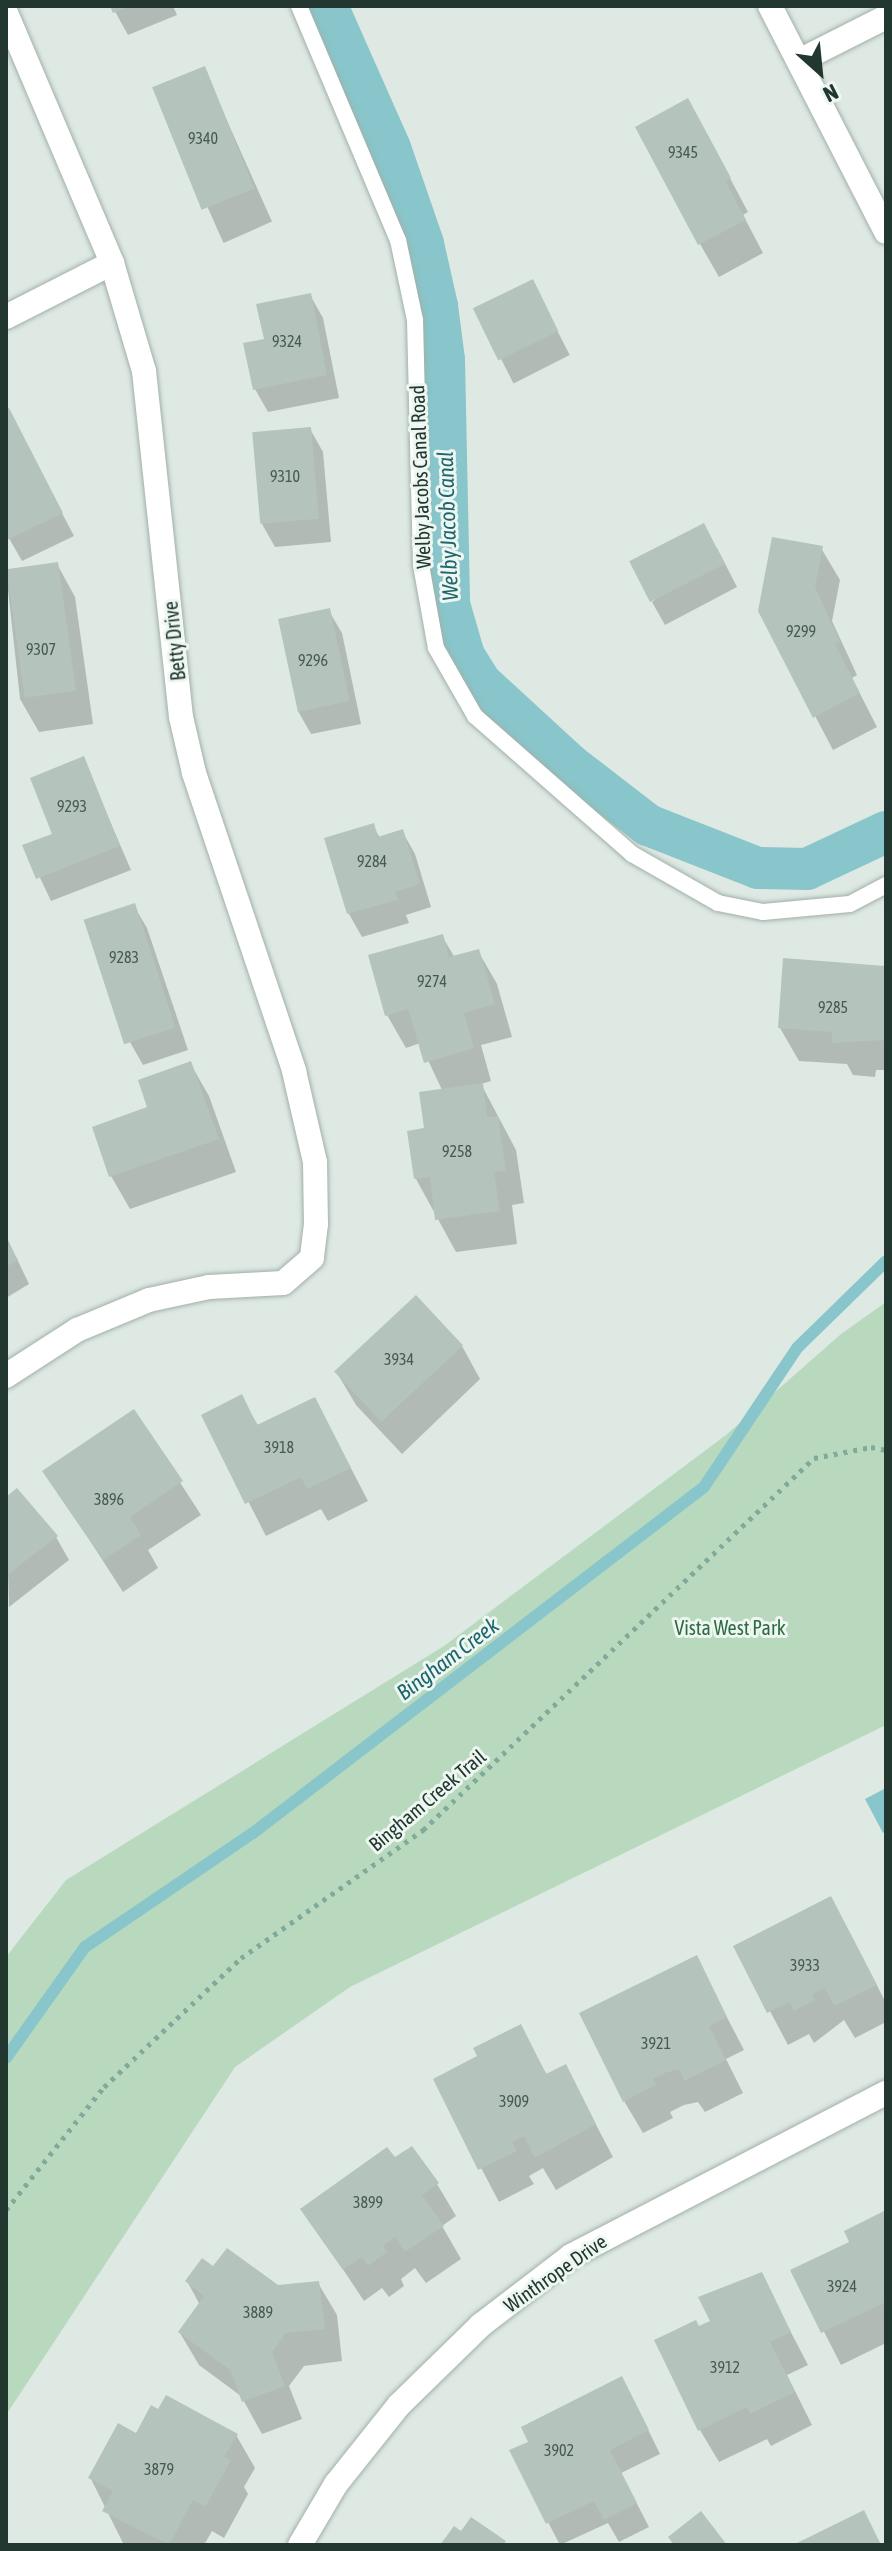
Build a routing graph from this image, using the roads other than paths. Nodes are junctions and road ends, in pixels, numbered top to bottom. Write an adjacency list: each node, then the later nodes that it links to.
1 (299, 6): 9 (lane, Welby Jacobs Canal Road)
2 (770, 6): 5 (street)
3 (6, 13): 7 (street, Betty Drive)
4 (886, 17): 5 (street)
5 (799, 61): 6 (street)
6 (886, 232)
7 (112, 263): 8 (street); 10 (street, Betty Drive)
8 (6, 317)
9 (886, 885)
10 (6, 1376)
11 (886, 2093): 12 (street, Winthrope Drive)
12 (300, 2545)

